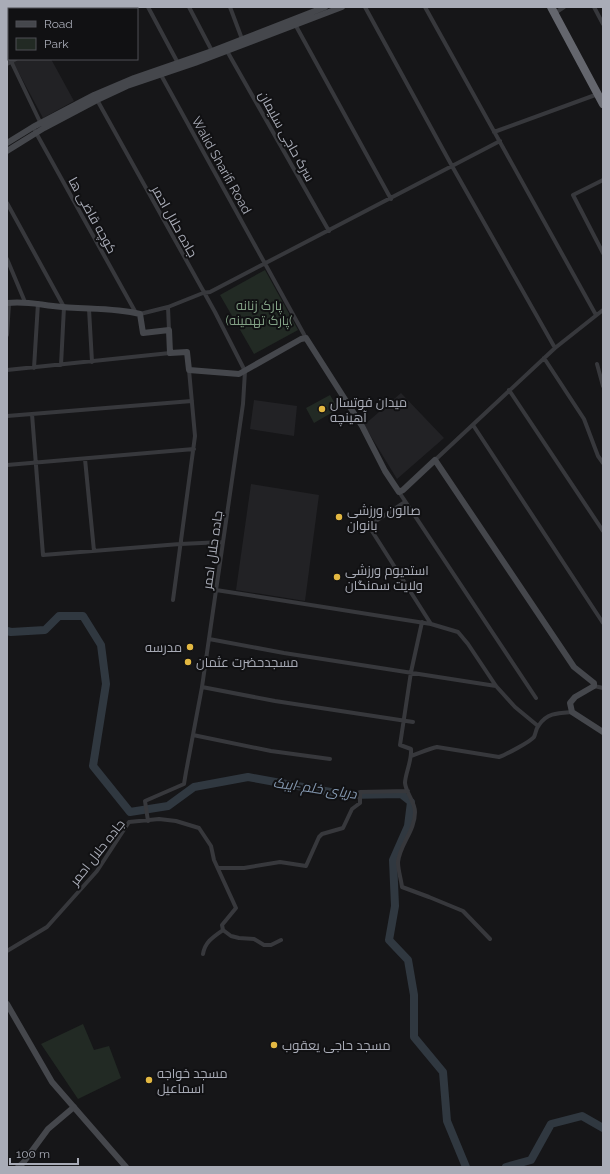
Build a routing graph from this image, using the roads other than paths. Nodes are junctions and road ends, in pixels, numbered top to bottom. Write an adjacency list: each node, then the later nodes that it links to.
1 (148, 7): 17 (street)
2 (190, 7): 14 (street)
3 (230, 7): 13 (street)
4 (342, 7): 9 (street)
5 (365, 7): 28 (street)
6 (425, 7): 24 (street)
7 (564, 7): 10 (street)
8 (594, 7): 11 (street)
9 (322, 9): 12 (street); 13 (street)
10 (553, 10): 19 (highway)
11 (603, 24)
12 (296, 26): 15 (street); 30 (street)
13 (242, 38): 14 (street)
14 (212, 51): 17 (street)
15 (227, 51): 17 (street); 32 (street, سرک حاجی سلیمان)
16 (9, 60): 22 (street)
17 (179, 66): 18 (street); 20 (street)
18 (161, 75): 20 (street); 35 (street, Walid Sharifi Road)
19 (598, 94): 21 (highway); 24 (street)
20 (96, 97): 22 (street); 36 (street, جاده حلال احمر)
21 (603, 104)
22 (42, 126): 23 (street)
23 (34, 130): 26 (street); 27 (street); 44 (street, کوچه قاضی ها)
24 (494, 132): 25 (street)
25 (500, 141): 28 (street); 45 (street)
26 (7, 143)
27 (7, 151)
28 (452, 166): 30 (street); 49 (street)
29 (603, 180): 33 (street)
30 (391, 199): 32 (street)
31 (7, 204): 40 (street)
32 (329, 231): 35 (street)
33 (603, 254)
34 (7, 259): 37 (street)
35 (266, 264): 36 (street); 48 (street, Walid Sharifi Road)
36 (203, 293): 41 (street); 58 (street, جاده حلال احمر)
37 (25, 302): 38 (street); 39 (street)
38 (8, 303): 47 (street)
39 (38, 303): 40 (street); 55 (street)
40 (64, 307): 42 (street); 54 (street)
41 (168, 307): 44 (street); 46 (street)
42 (89, 309): 44 (street); 52 (street)
43 (603, 310): 45 (street)
44 (138, 313): 46 (street)
45 (596, 315): 49 (street)
46 (169, 330): 50 (street)
47 (7, 335)
48 (306, 338): 58 (street); 71 (street)
49 (554, 348): 51 (street)
50 (170, 353): 52 (street); 57 (street)
51 (544, 358): 60 (street); 69 (street)
52 (92, 362): 54 (street)
53 (597, 364): 59 (street)
54 (61, 365): 55 (street)
55 (34, 368): 56 (street)
56 (7, 370)
57 (189, 370): 58 (street); 61 (street)
58 (245, 372): 74 (street, جاده حلال احمر)
59 (603, 386)
60 (509, 390): 64 (street); 73 (street)
61 (192, 402): 62 (street); 65 (street)
62 (32, 414): 63 (street); 68 (street)
63 (7, 416)
64 (473, 424): 67 (street); 81 (street)
65 (194, 449): 66 (street); 75 (street)
66 (85, 458): 68 (street); 76 (street)
67 (435, 460): 71 (street); 85 (street)
68 (36, 463): 70 (street); 76 (street)
69 (603, 463)
70 (7, 465)
71 (399, 492): 72 (street)
72 (405, 502): 80 (street); 88 (street)
73 (603, 531)
74 (223, 542): 75 (street); 77 (street, جاده حلال احمر)
75 (180, 544): 76 (street); 78 (street)
76 (94, 551)
77 (216, 590): 79 (street); 82 (street, جاده حلال احمر)
78 (173, 600)
79 (422, 622): 80 (street); 83 (street)
80 (431, 624): 84 (street)
81 (603, 624)
82 (209, 639): 83 (street); 86 (street, جاده حلال احمر)
83 (411, 672): 84 (street); 90 (street)
84 (496, 686): 92 (street)
85 (594, 686): 87 (street); 89 (street)
86 (202, 687): 90 (street); 94 (street, جاده حلال احمر)
87 (603, 688)
88 (536, 698)
89 (572, 712): 92 (street); 93 (street)
90 (404, 720): 91 (street); 95 (street)
91 (413, 722)
92 (538, 726): 95 (street)
93 (603, 732)
94 (193, 736): 96 (street); 98 (street, جاده حلال احمر)
95 (412, 756): 97 (street)
96 (330, 759)
97 (408, 791): 99 (street); 101 (street)
98 (148, 821): 99 (street); 103 (street, جاده حلال احمر)
99 (218, 868): 100 (street)
100 (223, 930): 102 (street); 104 (street)
101 (490, 939)
102 (282, 940)
103 (7, 951)
104 (203, 954)
105 (7, 1004): 106 (street)
106 (74, 1107): 107 (street); 108 (street)
107 (18, 1167)
108 (126, 1167)

